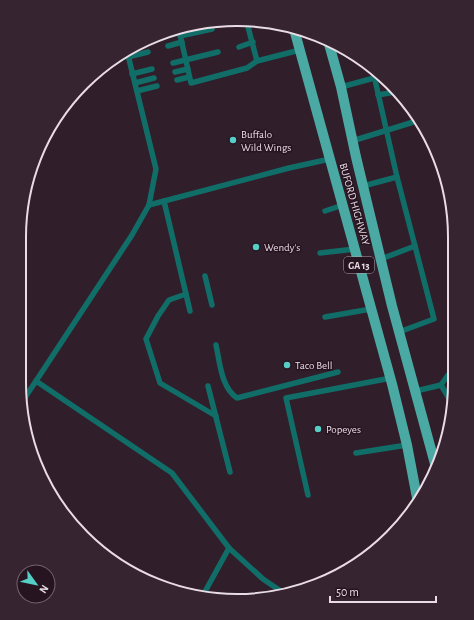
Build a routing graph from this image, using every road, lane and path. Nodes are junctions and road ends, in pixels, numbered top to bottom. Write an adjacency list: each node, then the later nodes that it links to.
1 (248, 26): 5 (lane)
2 (212, 28): 4 (lane)
3 (295, 34): 9 (main road, BUFORD HIGHWAY / GA 13)
4 (180, 35): 6 (lane); 14 (lane)
5 (253, 42): 7 (lane); 15 (lane)
6 (168, 46)
7 (239, 46)
8 (330, 48): 27 (main road, BUFORD HIGHWAY / GA 13)
9 (300, 50): 15 (lane); 34 (main road, BUFORD HIGHWAY / GA 13)
10 (148, 52): 12 (lane)
11 (218, 52): 14 (lane)
12 (133, 54)
13 (128, 56): 20 (lane)
14 (185, 60): 16 (lane); 18 (lane)
15 (257, 61): 21 (lane)
16 (173, 63)
17 (152, 68): 20 (lane)
18 (188, 69): 19 (lane); 21 (lane)
19 (175, 72)
20 (132, 74): 25 (lane)
21 (189, 77): 24 (lane)
22 (154, 78): 25 (lane)
23 (374, 78): 27 (lane); 30 (lane)
24 (177, 80)
25 (135, 83): 28 (lane)
26 (157, 86): 28 (lane)
27 (341, 87): 33 (main road, BUFORD HIGHWAY / GA 13)
28 (137, 91): 38 (lane)
29 (391, 93): 30 (lane)
30 (378, 95): 32 (lane)
31 (413, 122): 32 (lane)
32 (386, 129): 33 (lane); 35 (lane)
33 (352, 141): 36 (main road, BUFORD HIGHWAY / GA 13)
34 (330, 159): 37 (lane); 39 (main road, BUFORD HIGHWAY / GA 13)
35 (397, 177): 36 (lane); 41 (lane)
36 (364, 186): 44 (main road, BUFORD HIGHWAY / GA 13)
37 (164, 201): 38 (lane); 46 (lane)
38 (149, 205): 56 (lane)
39 (343, 206): 40 (lane); 42 (main road, BUFORD HIGHWAY / GA 13)
40 (325, 211)
41 (415, 246): 44 (lane); 51 (lane)
42 (355, 249): 43 (lane); 48 (main road, BUFORD HIGHWAY / GA 13)
43 (320, 253)
44 (381, 259): 51 (main road, BUFORD HIGHWAY / GA 13)
45 (205, 276): 47 (lane)
46 (186, 294): 49 (lane); 62 (lane)
47 (212, 305)
48 (372, 309): 50 (lane); 55 (main road, BUFORD HIGHWAY / GA 13)
49 (190, 311)
50 (325, 317)
51 (399, 332): 59 (main road, BUFORD HIGHWAY / GA 13)
52 (216, 345): 53 (lane)
53 (338, 372)
54 (448, 375): 57 (lane)
55 (391, 378): 63 (main road, BUFORD HIGHWAY / GA 13); 68 (lane)
56 (36, 381): 60 (lane); 69 (lane)
57 (441, 385): 59 (lane); 61 (lane)
58 (208, 386): 62 (lane)
59 (416, 391): 65 (main road, BUFORD HIGHWAY / GA 13)
60 (26, 396)
61 (448, 397)
62 (216, 416): 66 (lane)
63 (407, 445): 64 (lane); 67 (main road, BUFORD HIGHWAY / GA 13)
64 (356, 454)
65 (434, 459)
66 (230, 472)
67 (416, 494)
68 (308, 495)
69 (229, 548): 70 (lane); 71 (lane)
70 (279, 590)
71 (205, 591)

